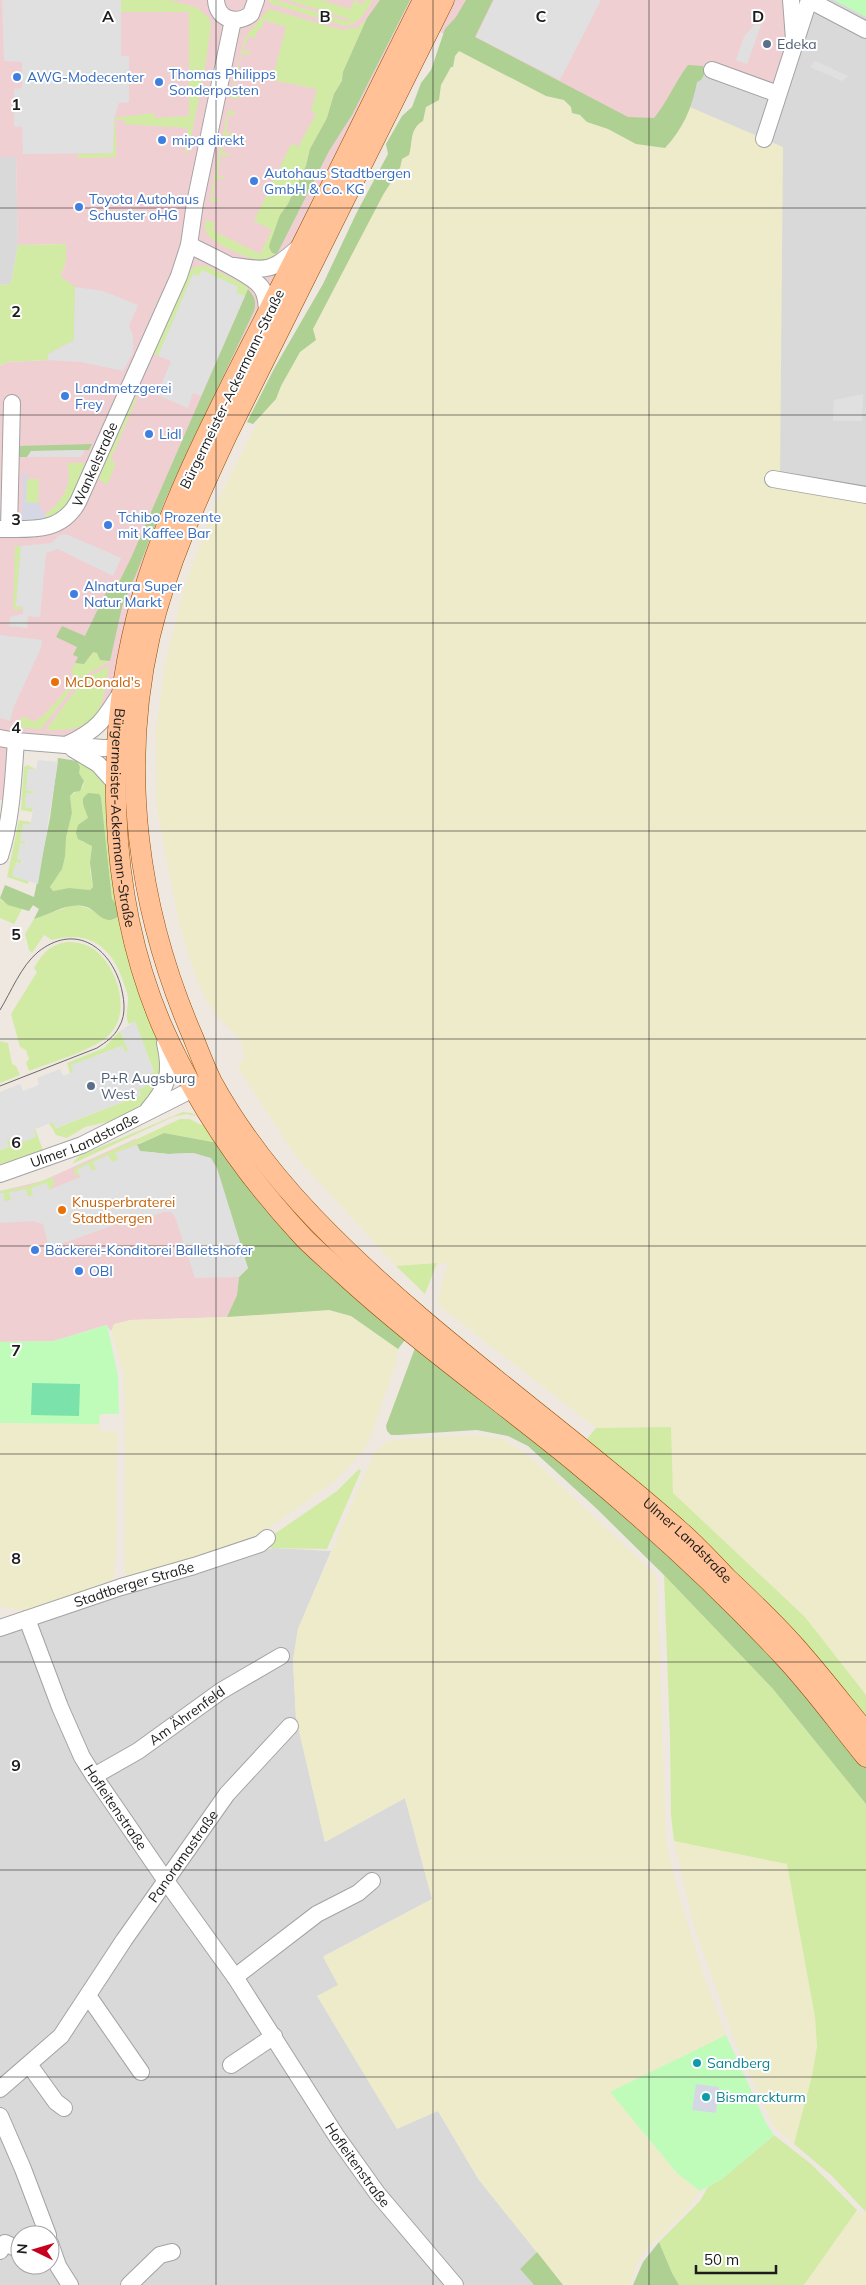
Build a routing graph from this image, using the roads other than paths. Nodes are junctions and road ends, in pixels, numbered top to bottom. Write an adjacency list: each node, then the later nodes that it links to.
1 (216, 0): 7 (street)
2 (256, 0): 7 (street)
3 (423, 0): 14 (main road, Bürgermeister-Ackermann-Straße)
4 (444, 0): 23 (main road, Bürgermeister-Ackermann-Straße)
5 (791, 0): 9 (street)
6 (809, 0): 8 (street); 9 (street)
7 (233, 20): 13 (street, Wankelstraße)
8 (866, 30)
9 (795, 35): 11 (street)
10 (712, 70): 11 (street)
11 (778, 94): 12 (street)
12 (764, 139)
13 (189, 245): 15 (street); 20 (street, Wankelstraße)
14 (302, 245): 15 (street); 16 (main road, Bürgermeister-Ackermann-Straße)
15 (229, 265): 16 (street)
16 (267, 314): 21 (main road, Bürgermeister-Ackermann-Straße)
17 (12, 403): 20 (street, Wankelstraße)
18 (773, 480): 19 (street)
19 (866, 494)
20 (5, 529)
21 (123, 690): 23 (main road, Bürgermeister-Ackermann-Straße); 24 (street)
22 (8, 739): 24 (street); 26 (street)
23 (127, 742): 24 (street); 25 (main road, Bürgermeister-Ackermann-Straße); 28 (main road, Bürgermeister-Ackermann-Straße)
24 (66, 745): 25 (street)
25 (116, 784): 27 (main road, Bürgermeister-Ackermann-Straße)
26 (0, 856)
27 (160, 1020): 28 (main road, Bürgermeister-Ackermann-Straße); 29 (street)
28 (202, 1084): 29 (street, Ulmer Landstraße); 31 (main road)
29 (147, 1112): 30 (street, Ulmer Landstraße)
30 (0, 1174)
31 (418, 1327): 37 (main road, Ulmer Landstraße); 38 (main road)
32 (267, 1538): 33 (street, Stadtberger Straße)
33 (27, 1619): 34 (street, Stadtberger Straße); 39 (street, Hofleitenstraße)
34 (0, 1628)
35 (281, 1656): 39 (street, Am Ährenfeld)
36 (290, 1726): 40 (street, Panoramastraße)
37 (866, 1732)
38 (866, 1757)
39 (94, 1776): 40 (street, Hofleitenstraße)
40 (166, 1881): 42 (street, Hofleitenstraße); 43 (street, Panoramastraße)
41 (372, 1881): 42 (street)
42 (235, 1977): 44 (street, Hofleitenstraße)
43 (89, 1997): 46 (street, Panoramastraße); 47 (street)
44 (274, 2036): 45 (street); 58 (street, Hofleitenstraße)
45 (231, 2065)
46 (30, 2066): 48 (street, Panoramastraße); 49 (street)
47 (141, 2072)
48 (0, 2090)
49 (64, 2108)
50 (0, 2116): 51 (street)
51 (43, 2225)
52 (10, 2246): 53 (street)
53 (0, 2251)
54 (172, 2252): 57 (street)
55 (60, 2265): 56 (street)
56 (70, 2285)
57 (129, 2285)
58 (455, 2285)

